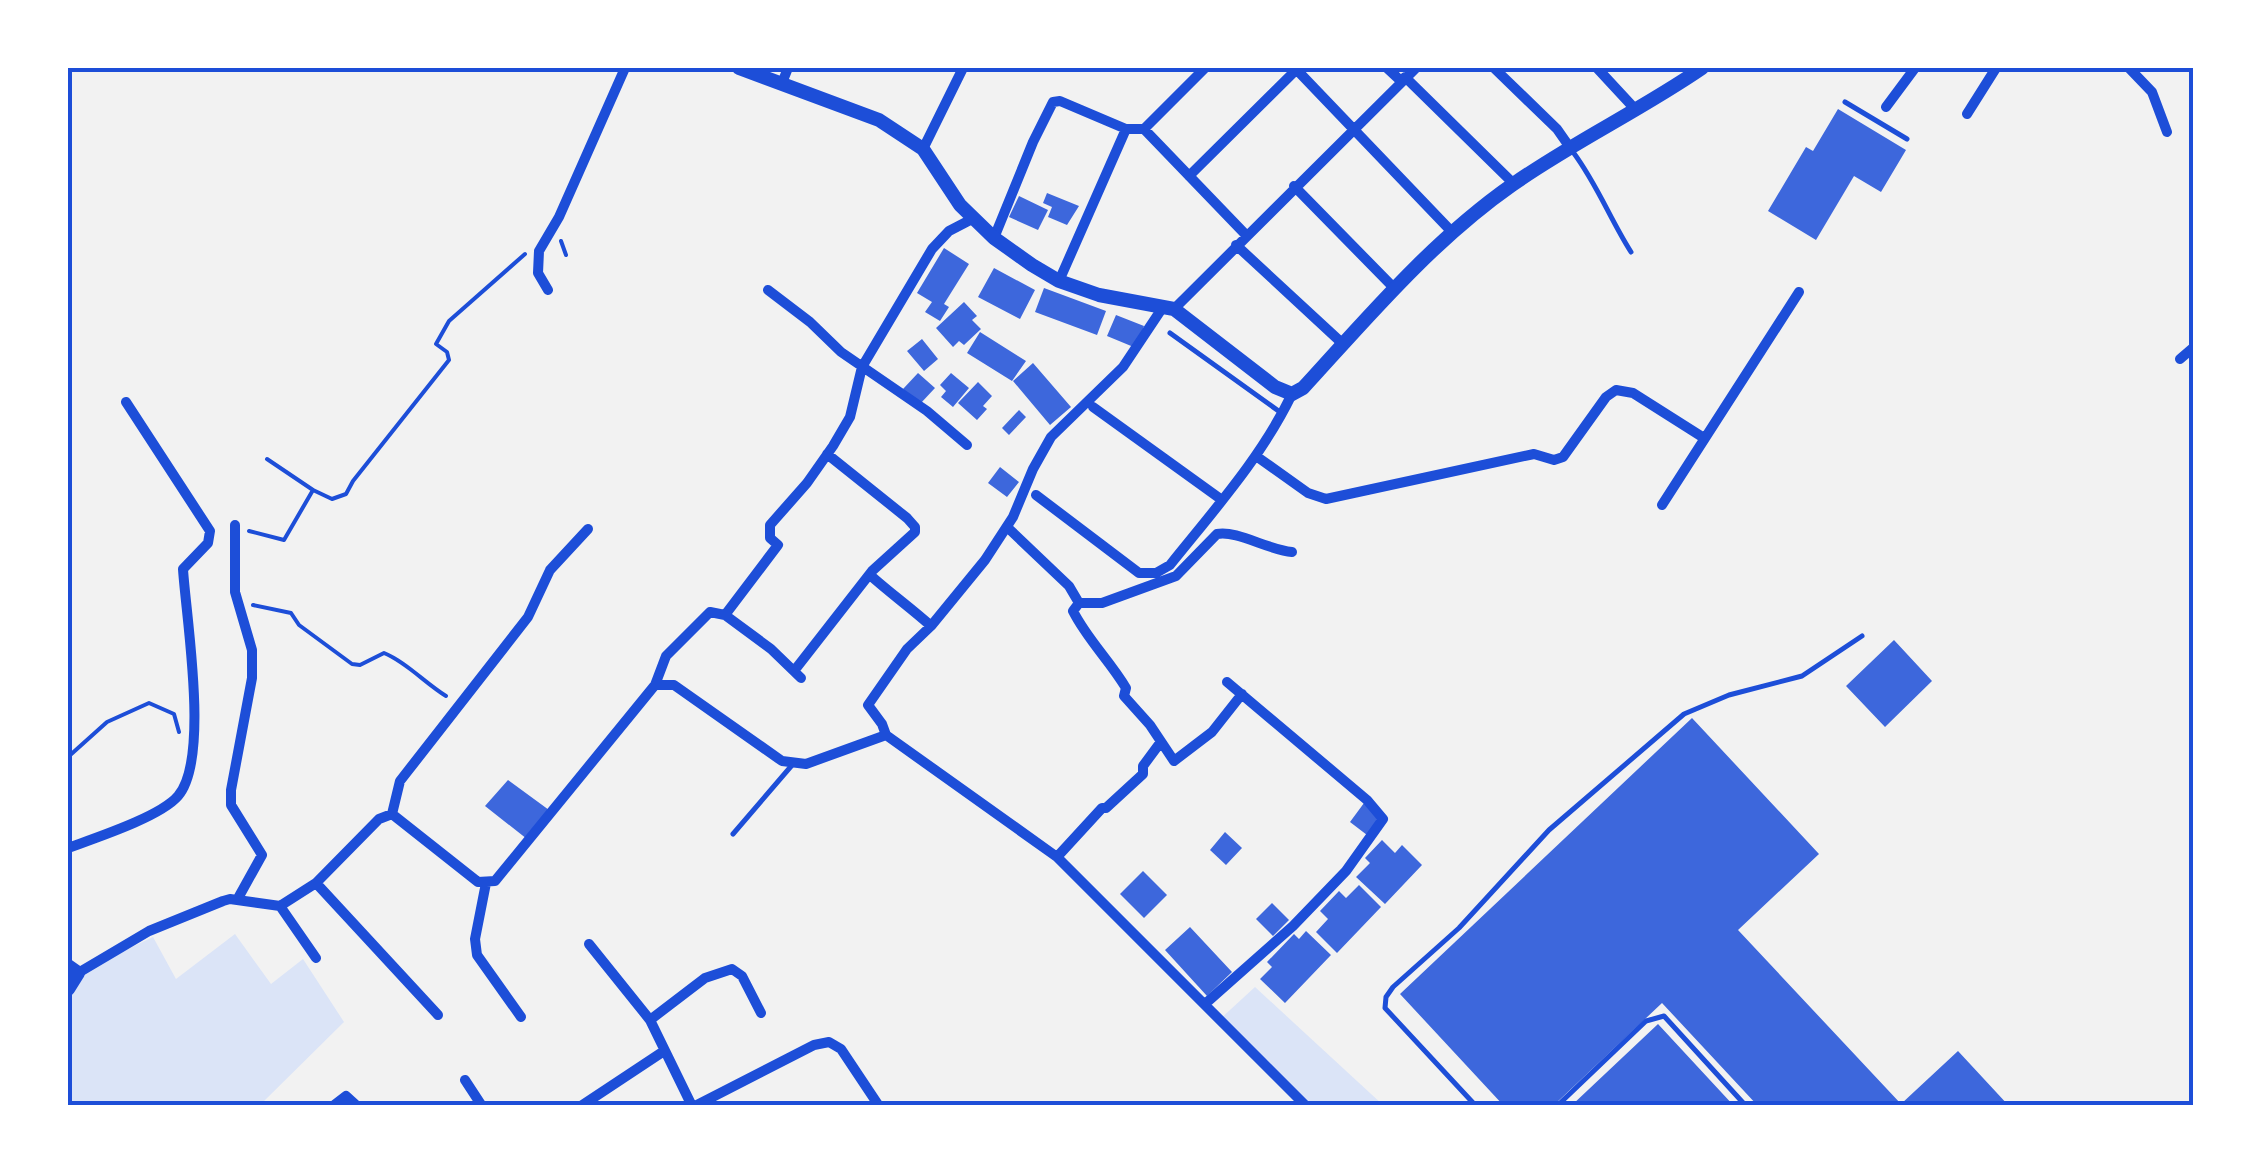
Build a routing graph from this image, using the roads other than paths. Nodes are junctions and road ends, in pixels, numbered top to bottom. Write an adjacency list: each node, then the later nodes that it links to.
1 (625, 68): 40 (street)
2 (739, 68): 16 (street)
3 (788, 68): 16 (street)
4 (963, 68): 27 (street)
5 (1205, 68): 24 (street)
6 (1296, 68): 22 (street); 29 (street)
7 (1387, 68): 15 (street)
8 (1416, 68): 15 (street)
9 (1494, 68): 28 (street)
10 (1597, 68): 19 (street)
11 (1915, 68): 18 (street)
12 (1996, 68): 20 (street)
13 (2130, 68): 25 (street)
14 (1697, 69): 19 (street)
15 (1403, 79): 22 (street); 30 (street)
16 (782, 83): 27 (street)
17 (1845, 102): 21 (lane)
18 (1886, 107): 21 (lane)
19 (1635, 109): 28 (street)
20 (1967, 114)
21 (1877, 121): 26 (lane)
22 (1352, 128): 31 (street); 33 (street)
23 (1126, 129): 24 (street); 35 (street); 38 (street)
24 (1144, 130): 29 (street)
25 (2167, 132)
26 (1907, 139)
27 (923, 148): 32 (street)
28 (1571, 149): 30 (street); 37 (lane)
29 (1189, 176): 34 (street)
30 (1514, 184): 33 (street)
31 (1294, 186): 34 (street); 39 (street)
32 (974, 218): 35 (street); 48 (street)
33 (1452, 232): 39 (street)
34 (1246, 235): 36 (street)
35 (994, 238): 38 (street)
36 (1236, 245): 43 (street); 45 (street)
37 (1631, 252)
38 (1059, 281): 43 (street)
39 (1396, 289): 45 (street)
40 (548, 290)
41 (768, 290): 48 (street)
42 (1799, 292): 53 (street)
43 (1169, 308): 49 (street); 61 (street)
44 (1170, 333): 52 (lane)
45 (1343, 344): 49 (street)
46 (2194, 348): 47 (street)
47 (2180, 360)
48 (862, 368): 54 (street); 55 (street)
49 (1292, 394): 52 (street)
50 (126, 402): 77 (street)
51 (1093, 407): 58 (street)
52 (1282, 414): 56 (street)
53 (1704, 438): 56 (street); 59 (street)
54 (968, 444)
55 (827, 454): 64 (street); 66 (street)
56 (1256, 456): 58 (street)
57 (1036, 494): 58 (street)
58 (1222, 500)
59 (1662, 505)
60 (235, 526): 81 (street)
61 (1007, 528): 65 (street); 67 (street)
62 (588, 529): 75 (street)
63 (1292, 552): 65 (street)
64 (870, 575): 66 (street); 67 (street)
65 (1079, 603): 73 (street)
66 (724, 615): 70 (street)
67 (931, 626): 72 (street)
68 (1862, 636): 101 (lane)
69 (1227, 682): 71 (street)
70 (655, 686): 74 (street); 80 (street)
71 (1242, 694): 73 (street); 87 (street)
72 (886, 735): 74 (street); 78 (street)
73 (1160, 743): 78 (street)
74 (793, 764): 76 (lane)
75 (392, 814): 79 (street); 80 (street)
76 (734, 834)
77 (68, 848)
78 (1057, 858): 87 (street)
79 (316, 884): 82 (street); 89 (street)
80 (486, 884): 90 (street)
81 (237, 900): 82 (street); 85 (street)
82 (280, 906): 84 (street)
83 (589, 944): 91 (street)
84 (316, 958)
85 (73, 969): 86 (street)
86 (68, 989)
87 (1205, 1004): 100 (street)
88 (761, 1013): 91 (street)
89 (438, 1015)
90 (520, 1018)
91 (650, 1020): 92 (street)
92 (664, 1051): 97 (street); 98 (street)
93 (465, 1080): 96 (street)
94 (337, 1102): 95 (street)
95 (357, 1106)
96 (482, 1106)
97 (582, 1106)
98 (694, 1106): 99 (street)
99 (879, 1106)
100 (1306, 1106)
101 (1476, 1106)
102 (1556, 1106): 103 (lane)
103 (1746, 1106)

